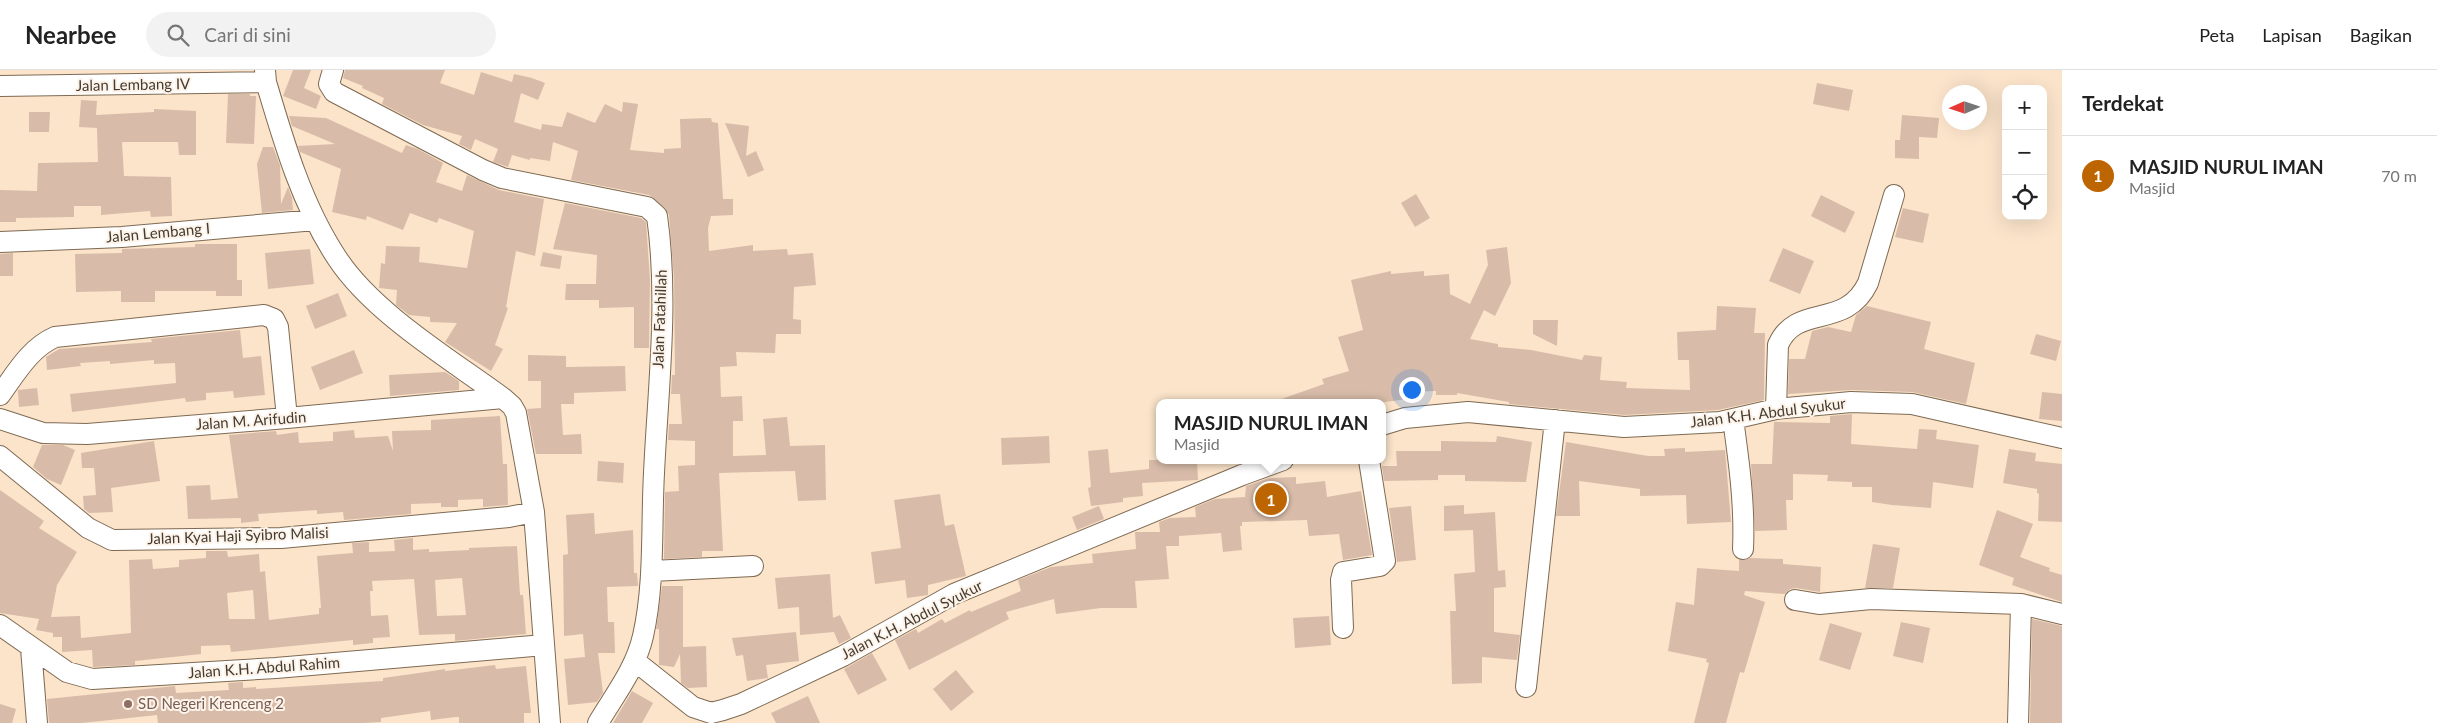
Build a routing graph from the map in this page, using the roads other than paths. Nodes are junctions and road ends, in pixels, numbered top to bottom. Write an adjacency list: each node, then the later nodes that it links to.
1 (332, 70): 22 (street, Jalan Fatahillah)
2 (265, 76): 3 (street, Jalan Lembang IV); 5 (street)
3 (0, 86)
4 (1894, 195): 9 (street)
5 (315, 220): 6 (street, Jalan Lembang I); 8 (street)
6 (0, 242)
7 (0, 395): 10 (street)
8 (503, 398): 10 (street, Jalan M. Arifudin); 19 (street)
9 (1776, 409): 11 (street, Jalan K.H. Abdul Syukur); 15 (street, Jalan K.H. Abdul Syukur)
10 (287, 418): 12 (street, Jalan M. Arifudin)
11 (1733, 419): 13 (street, Jalan K.H. Abdul Syukur); 20 (street)
12 (0, 420)
13 (1554, 420): 14 (street, Jalan K.H. Abdul Syukur); 31 (street)
14 (1386, 424)
15 (2062, 438)
16 (0, 456): 19 (street, Jalan Kyai Haji Syibro Malisi)
17 (1271, 464): 30 (street, Jalan K.H. Abdul Syukur)
18 (1370, 464): 27 (street)
19 (534, 512): 28 (street)
20 (1742, 549)
21 (753, 566): 22 (street)
22 (652, 572): 30 (street, Jalan Fatahillah)
23 (1795, 600): 24 (street)
24 (2021, 604): 25 (street); 35 (street)
25 (2062, 614)
26 (0, 626): 29 (street, Jalan K.H. Abdul Rahim)
27 (1343, 628)
28 (544, 645): 29 (street, Jalan K.H. Abdul Rahim); 33 (street)
29 (31, 648): 32 (street)
30 (635, 661): 34 (street, Jalan Fatahillah)
31 (1526, 687)
32 (37, 723)
33 (550, 723)
34 (598, 723)
35 (2018, 723)

